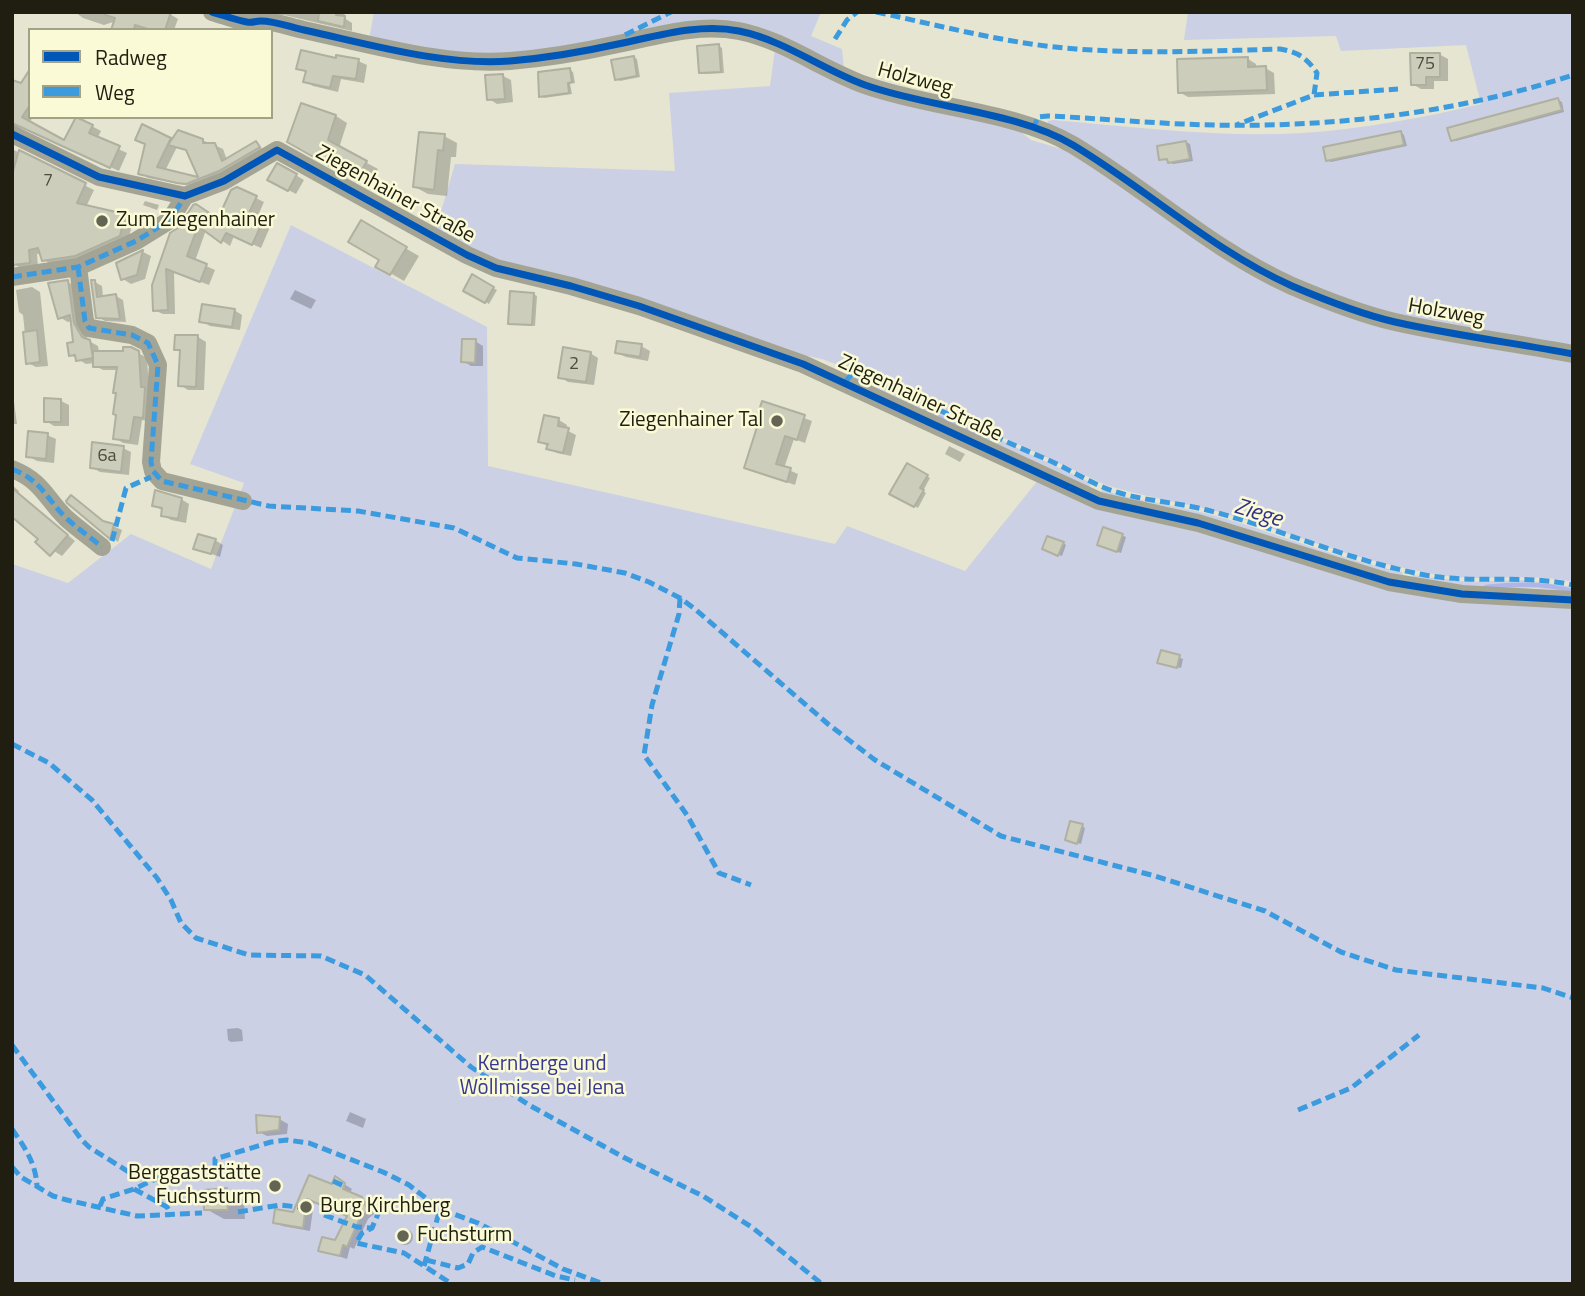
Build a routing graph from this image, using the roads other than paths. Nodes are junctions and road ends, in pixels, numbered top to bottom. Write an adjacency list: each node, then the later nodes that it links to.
1 (212, 12): 6 (street, Holzweg)
2 (12, 134): 3 (street)
3 (185, 196): 4 (street); 10 (street, Ziegenhainer Straße)
4 (78, 267): 5 (street); 8 (street)
5 (12, 277)
6 (1573, 354)
7 (12, 469): 9 (street)
8 (243, 501)
9 (102, 547)
10 (1573, 600)

